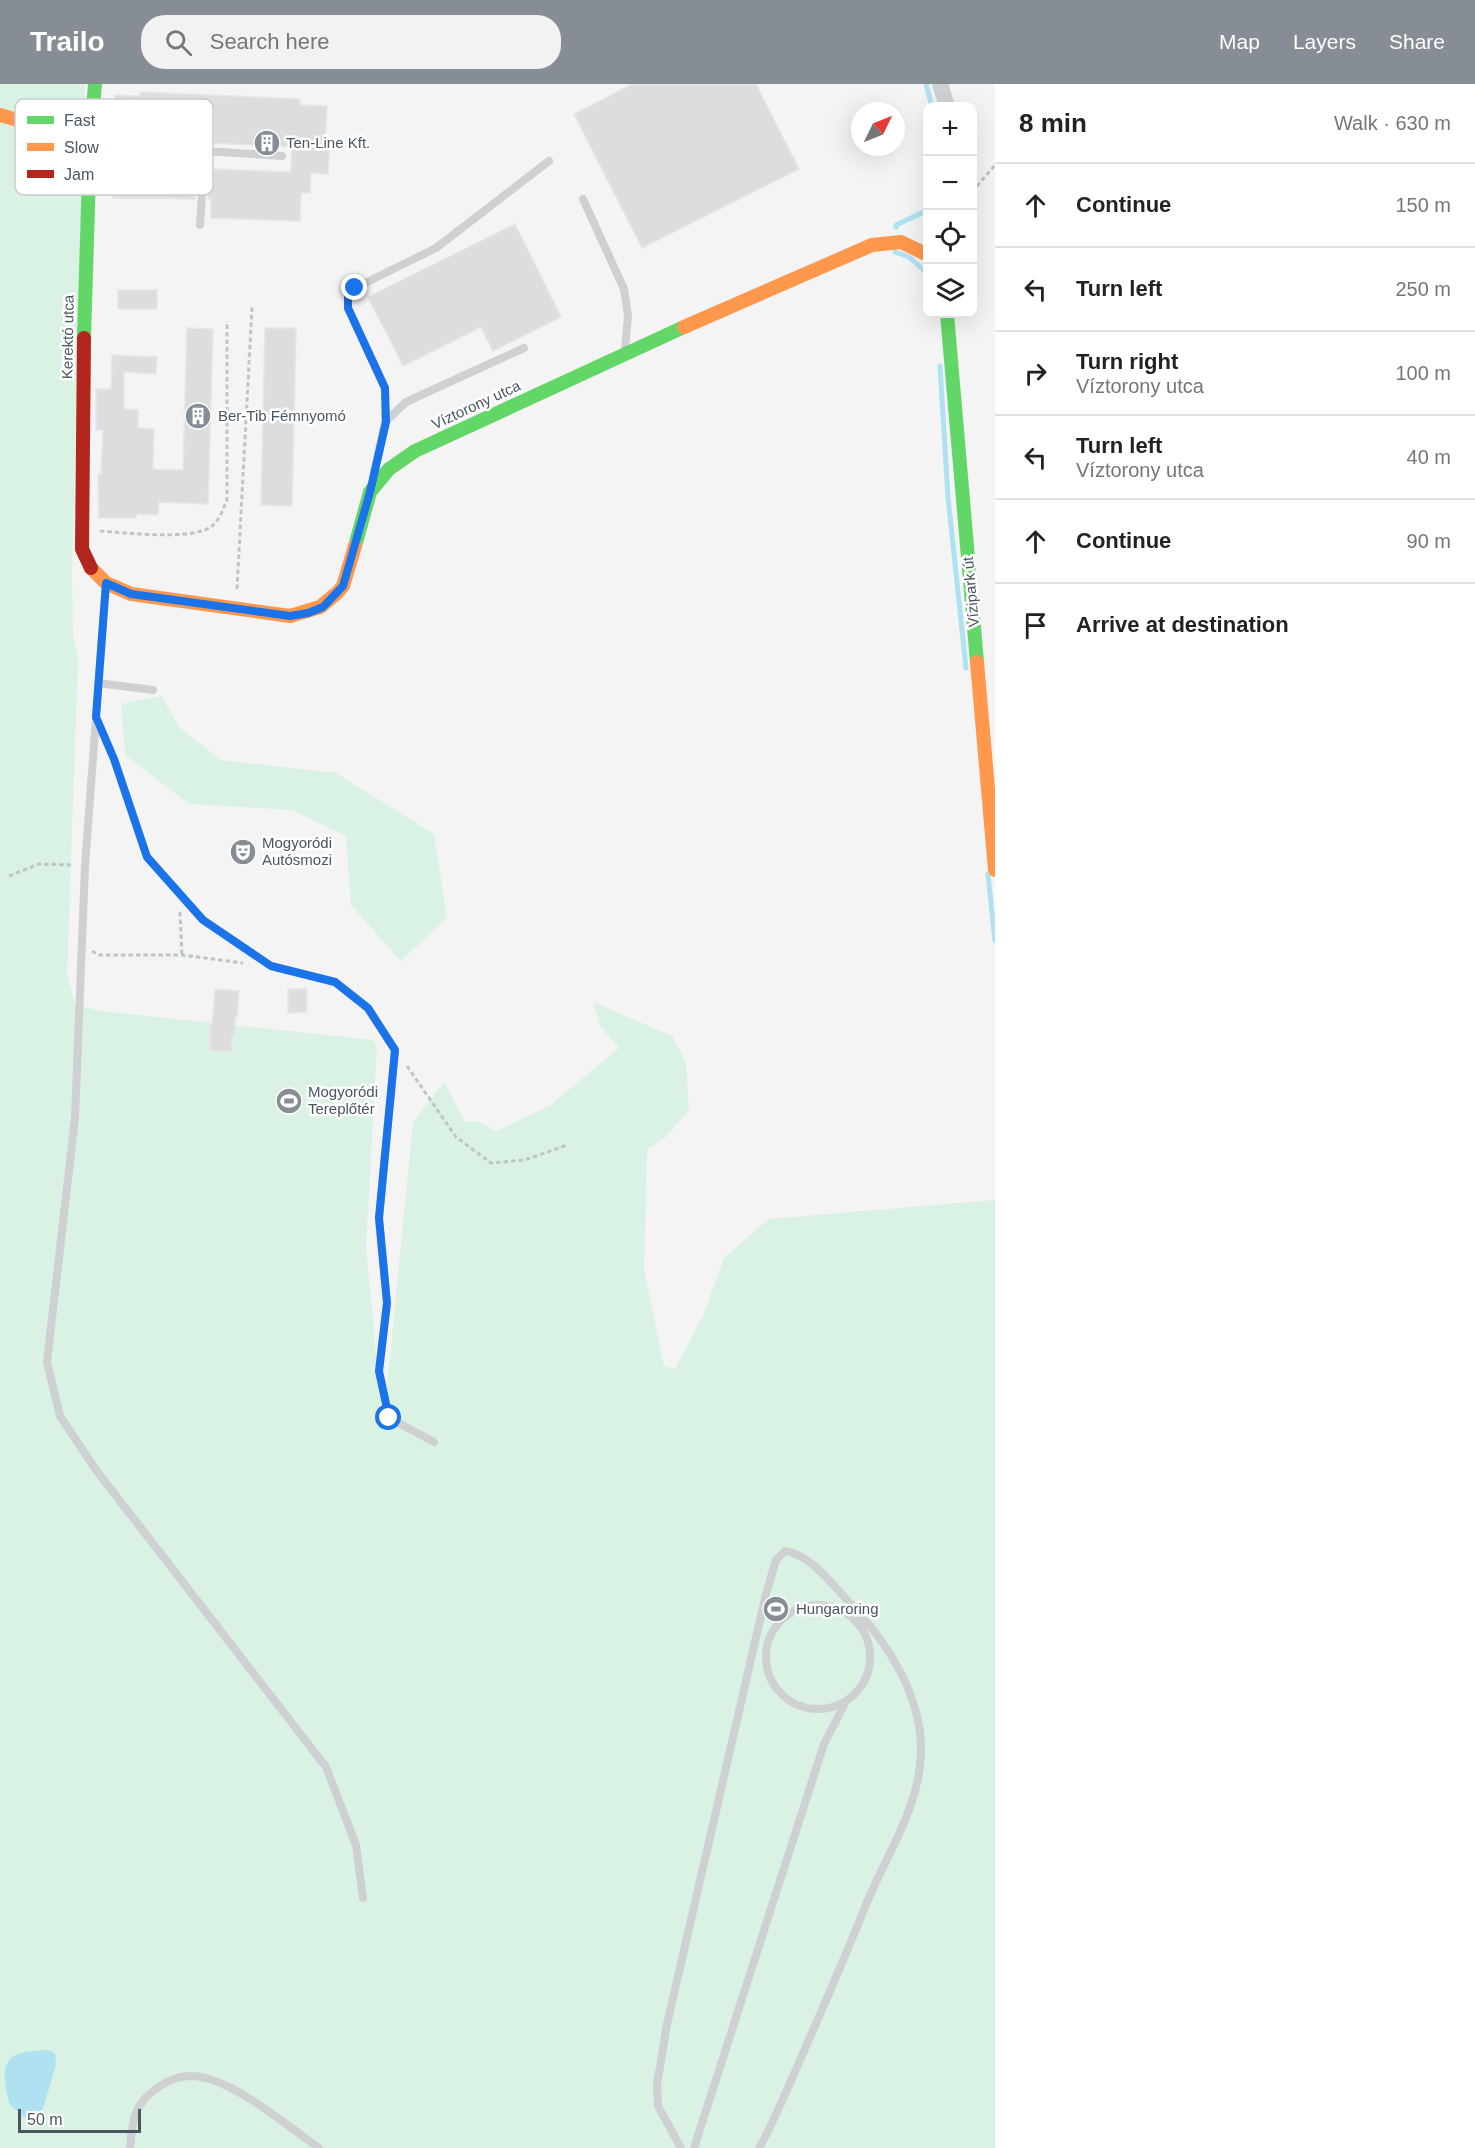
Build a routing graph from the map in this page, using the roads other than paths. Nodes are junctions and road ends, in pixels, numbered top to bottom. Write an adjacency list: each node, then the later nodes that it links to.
1 (95, 84): 3 (street, Kerektó utca)
2 (940, 84): 4 (street)
3 (94, 99)
4 (946, 102)
5 (0, 115): 6 (street)
6 (15, 120)
7 (213, 152): 8 (lane)
8 (282, 156)
9 (549, 161): 18 (lane)
10 (89, 195): 20 (street, Kerektó utca)
11 (203, 195): 13 (lane)
12 (584, 199): 17 (lane)
13 (201, 225)
14 (923, 253): 17 (street, Víztorony utca)
15 (947, 318): 24 (street, Vízipark út)
16 (524, 348): 18 (lane)
17 (625, 353): 19 (street, Víztorony utca)
18 (386, 422): 19 (lane)
19 (370, 492): 20 (street, Víztorony utca)
20 (106, 583): 21 (lane)
21 (98, 683): 22 (lane); 23 (lane)
22 (153, 690)
23 (96, 717): 25 (lane); 27 (lane)
24 (995, 870)
25 (434, 1442)
26 (845, 1703): 26 (lane); 31 (lane)
27 (363, 1898)
28 (130, 2148): 29 (lane)
29 (319, 2148)
30 (681, 2148): 32 (lane)
31 (694, 2148)
32 (759, 2148)

